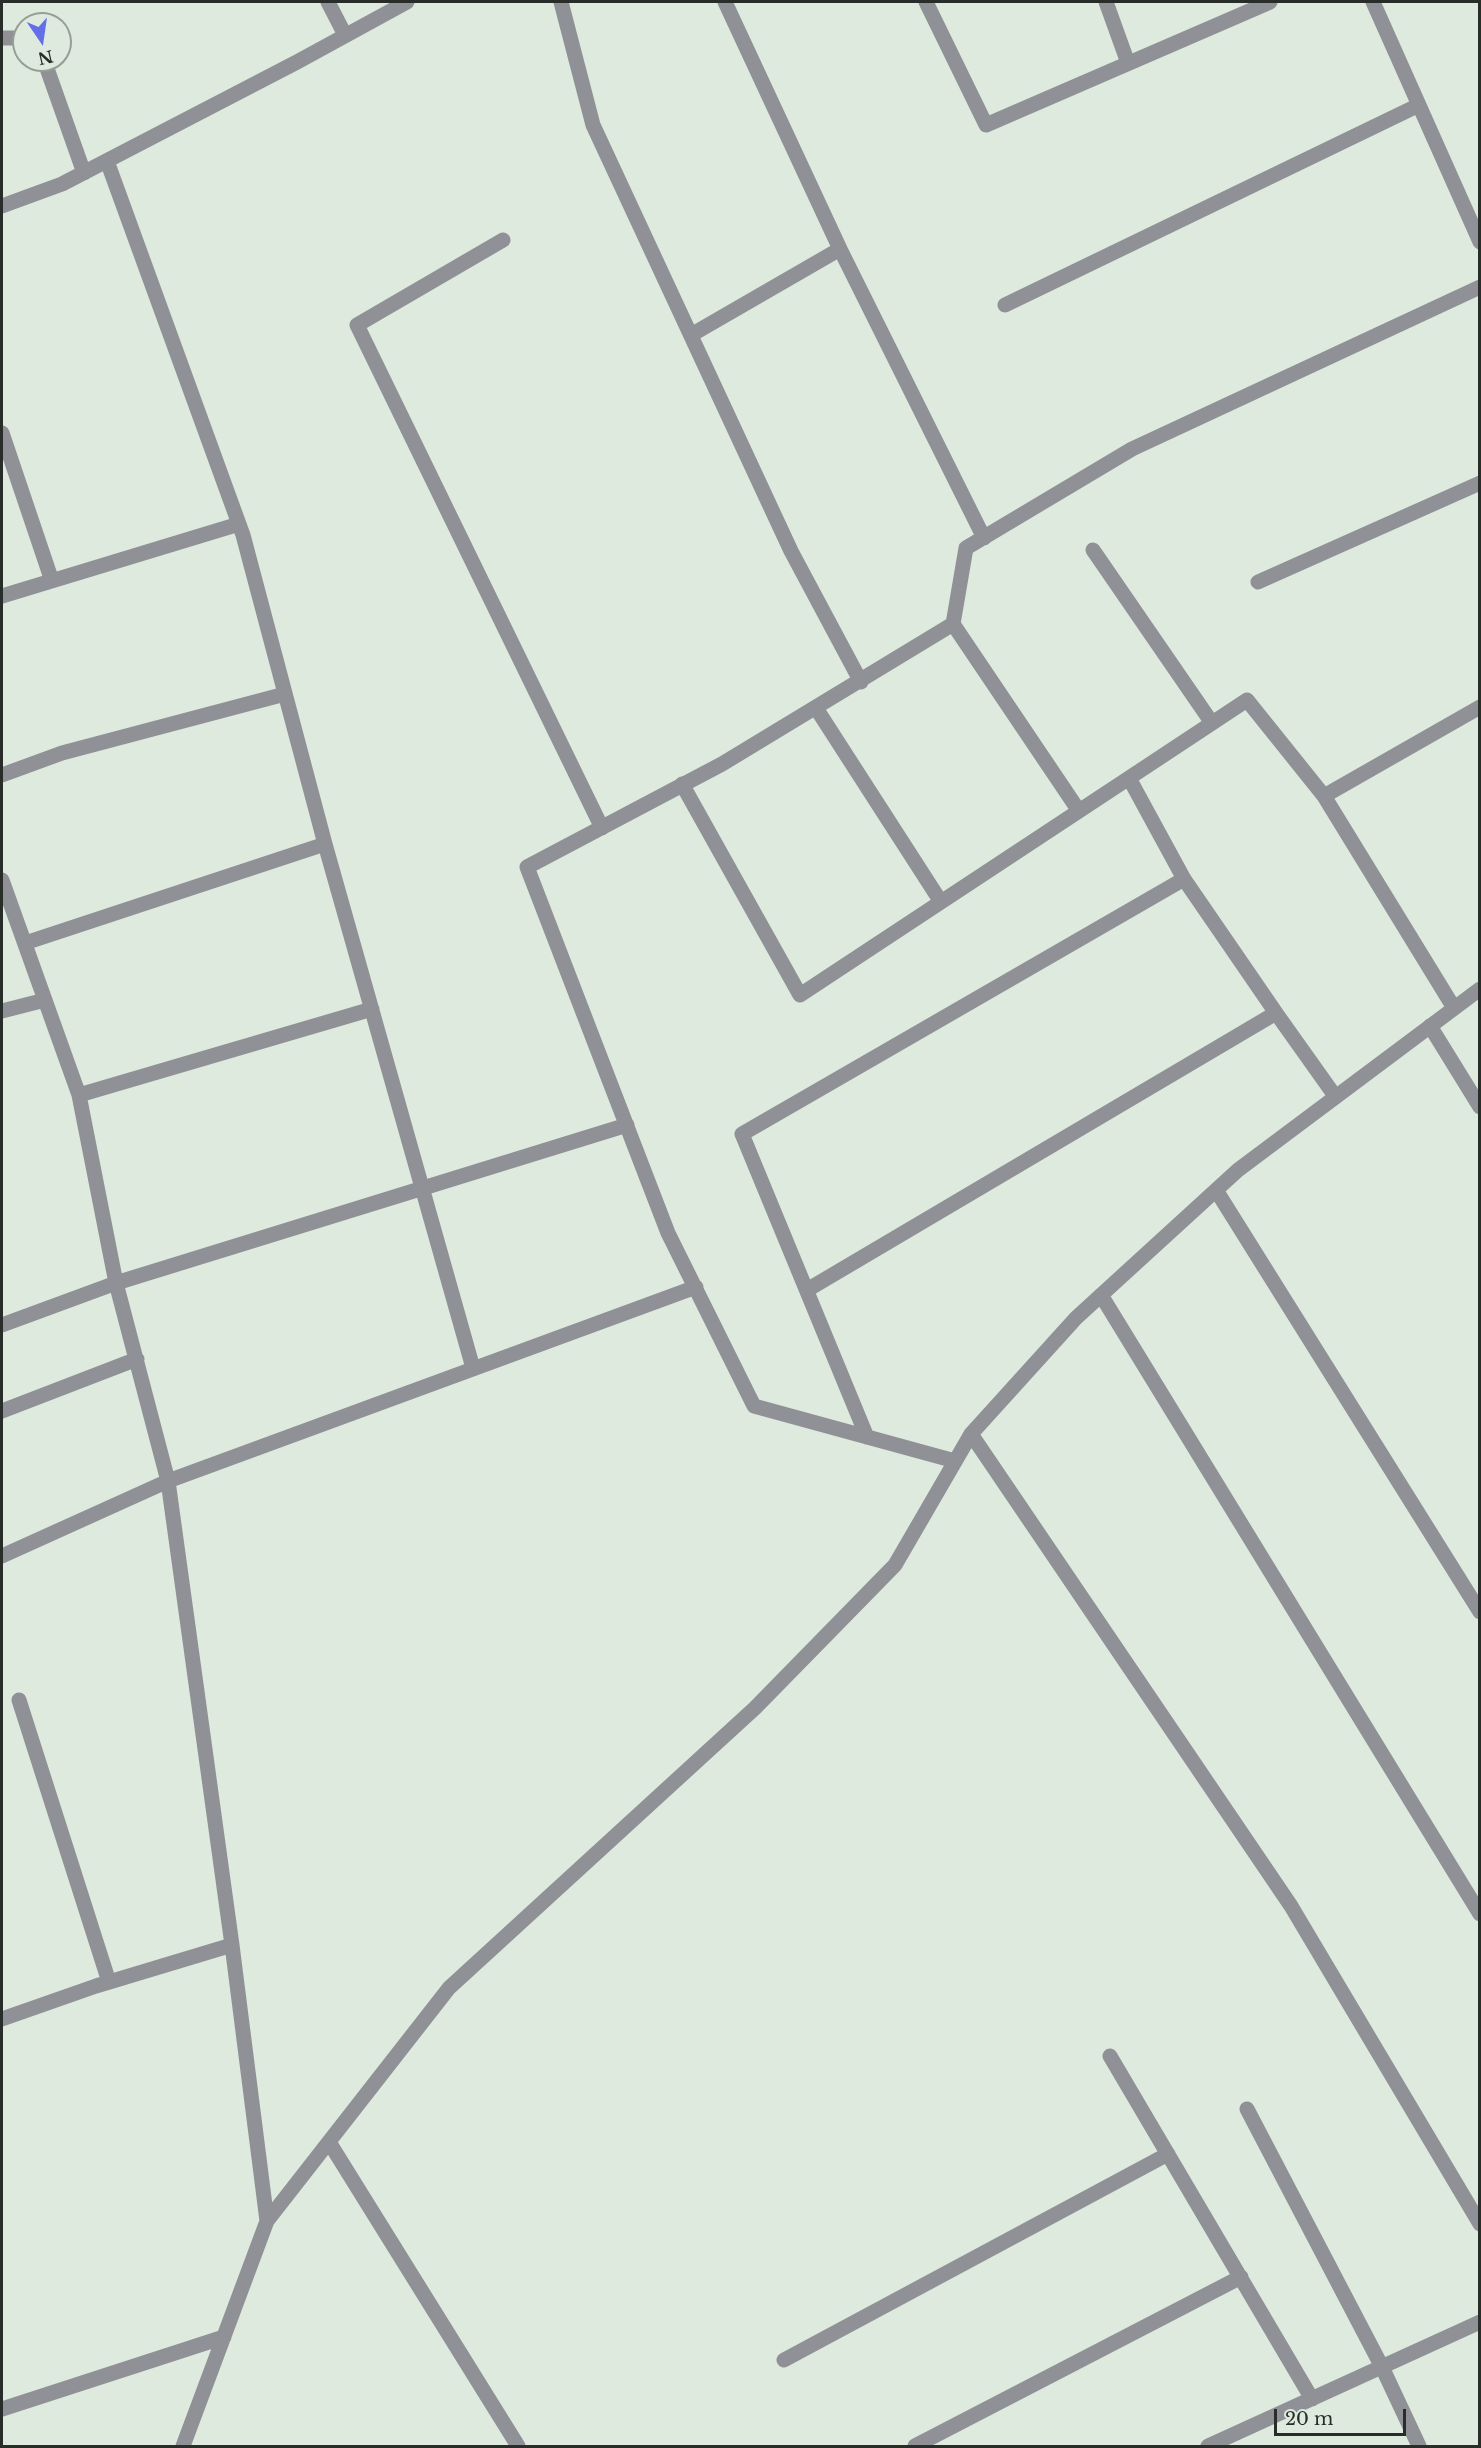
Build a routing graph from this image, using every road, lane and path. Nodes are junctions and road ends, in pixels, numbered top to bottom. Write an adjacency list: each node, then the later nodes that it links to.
1 (328, 2): 9 (street)
2 (407, 2): 9 (street)
3 (561, 2): 21 (street)
4 (725, 2): 18 (street)
5 (926, 2): 10 (street)
6 (1106, 2): 10 (street)
7 (1270, 2): 10 (street)
8 (1373, 2): 12 (street)
9 (345, 35): 13 (street)
10 (1128, 63)
11 (48, 72): 14 (street)
12 (1419, 105): 17 (street); 20 (street)
13 (107, 161): 14 (street); 24 (street)
14 (84, 173): 15 (street)
15 (2, 206)
16 (503, 240): 41 (street)
17 (1479, 242)
18 (840, 249): 21 (street); 25 (street)
19 (1479, 287): 25 (street)
20 (1005, 305)
21 (691, 335): 31 (street)
22 (2, 433): 27 (street)
23 (1479, 483): 28 (street)
24 (239, 524): 27 (street); 32 (street)
25 (984, 538): 30 (street)
26 (1093, 550): 35 (street)
27 (52, 581): 29 (street)
28 (1258, 582)
29 (2, 596)
30 (953, 624): 31 (street); 40 (street)
31 (861, 682): 34 (street)
32 (285, 694): 36 (street); 42 (street)
33 (1479, 707): 39 (street)
34 (816, 708): 38 (street); 45 (street)
35 (1212, 723): 37 (street); 39 (street)
36 (2, 775)
37 (1129, 778): 40 (street); 43 (street)
38 (682, 784): 41 (street); 45 (street)
39 (1324, 796): 49 (street)
40 (1079, 811): 45 (street)
41 (602, 828): 57 (street)
42 (325, 844): 46 (street); 50 (street)
43 (1184, 879): 52 (street); 62 (street)
44 (2, 880): 46 (street)
45 (941, 902)
46 (25, 943): 48 (street)
47 (1479, 988): 49 (street)
48 (45, 1000): 51 (street); 54 (street)
49 (1454, 1008): 53 (street)
50 (372, 1009): 54 (street); 58 (street)
51 (2, 1011)
52 (1276, 1013): 55 (street); 62 (street)
53 (1430, 1026): 55 (street); 56 (street)
54 (79, 1095): 60 (street)
55 (1335, 1096): 59 (street)
56 (1479, 1107)
57 (627, 1125): 58 (street); 61 (street)
58 (424, 1188): 60 (street); 66 (street)
59 (1216, 1190): 63 (street); 73 (street)
60 (117, 1283): 64 (street); 65 (street)
61 (696, 1287): 66 (street); 69 (street)
62 (807, 1290): 69 (street)
63 (1101, 1295): 68 (street); 75 (street)
64 (2, 1325)
65 (137, 1359): 67 (street); 71 (street)
66 (473, 1368): 71 (street)
67 (2, 1411)
68 (971, 1434): 70 (street); 84 (street)
69 (867, 1437): 70 (street)
70 (955, 1461): 81 (street)
71 (168, 1481): 72 (street); 76 (street)
72 (2, 1556)
73 (1479, 1612)
74 (19, 1700): 77 (street)
75 (1479, 1914)
76 (232, 1945): 77 (street); 83 (street)
77 (109, 1982): 78 (street)
78 (2, 2019)
79 (1110, 2056): 82 (street)
80 (1247, 2109): 89 (street)
81 (329, 2142): 83 (street); 94 (street)
82 (1168, 2154): 85 (street); 88 (street)
83 (267, 2220): 87 (street)
84 (1479, 2224)
85 (1241, 2277): 90 (street); 95 (street)
86 (1479, 2322): 89 (street)
87 (224, 2337): 91 (street); 93 (street)
88 (784, 2360)
89 (1382, 2367): 90 (street); 97 (street)
90 (1312, 2399): 92 (street)
91 (2, 2409)
92 (1238, 2440): 96 (street)
93 (183, 2446)
94 (518, 2446)
95 (915, 2446)
96 (1208, 2446)
97 (1419, 2446)

